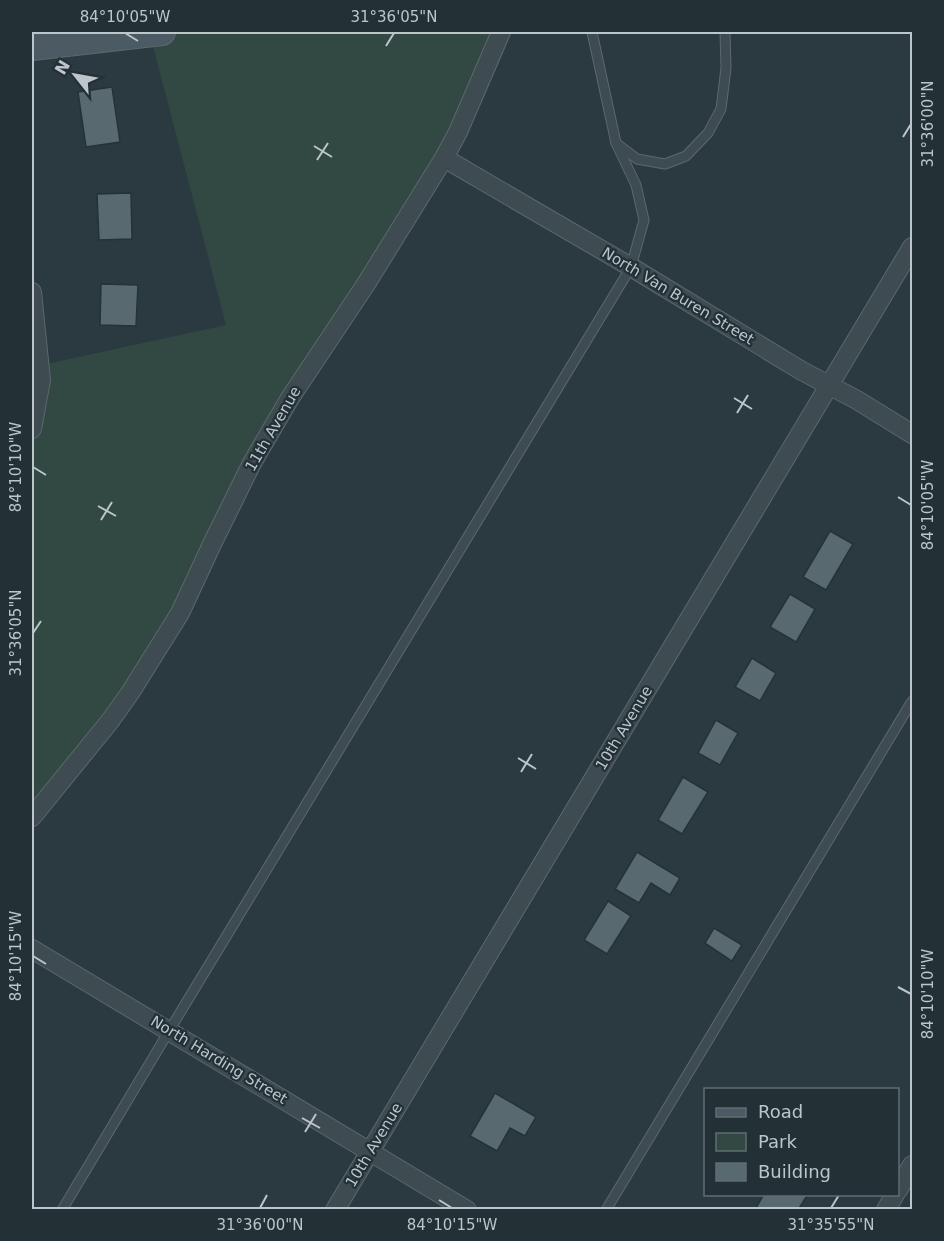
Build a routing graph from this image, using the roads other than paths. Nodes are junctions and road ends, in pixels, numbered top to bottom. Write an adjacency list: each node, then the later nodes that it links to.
1 (148, 32): 5 (main road)
2 (501, 32): 7 (street, 11th Avenue)
3 (592, 32): 6 (lane)
4 (725, 32): 6 (lane)
5 (32, 47)
6 (616, 143): 9 (lane)
7 (444, 158): 9 (street, North Van Buren Street); 15 (street, 11th Avenue)
8 (912, 247): 11 (street, 10th Avenue)
9 (631, 267): 11 (street, North Van Buren Street); 17 (lane)
10 (32, 292): 12 (street)
11 (829, 385): 13 (street, North Van Buren Street); 18 (street, 10th Avenue)
12 (32, 429)
13 (912, 434)
14 (912, 701): 25 (lane)
15 (32, 817)
16 (32, 949): 17 (street, North Harding Street)
17 (169, 1031): 18 (street, North Harding Street); 22 (lane)
18 (370, 1151): 23 (street, 10th Avenue); 24 (street, North Harding Street)
19 (912, 1165): 20 (street)
20 (899, 1187)
21 (893, 1196): 26 (street)
22 (62, 1209)
23 (335, 1209)
24 (467, 1209)
25 (606, 1209)
26 (885, 1209)

